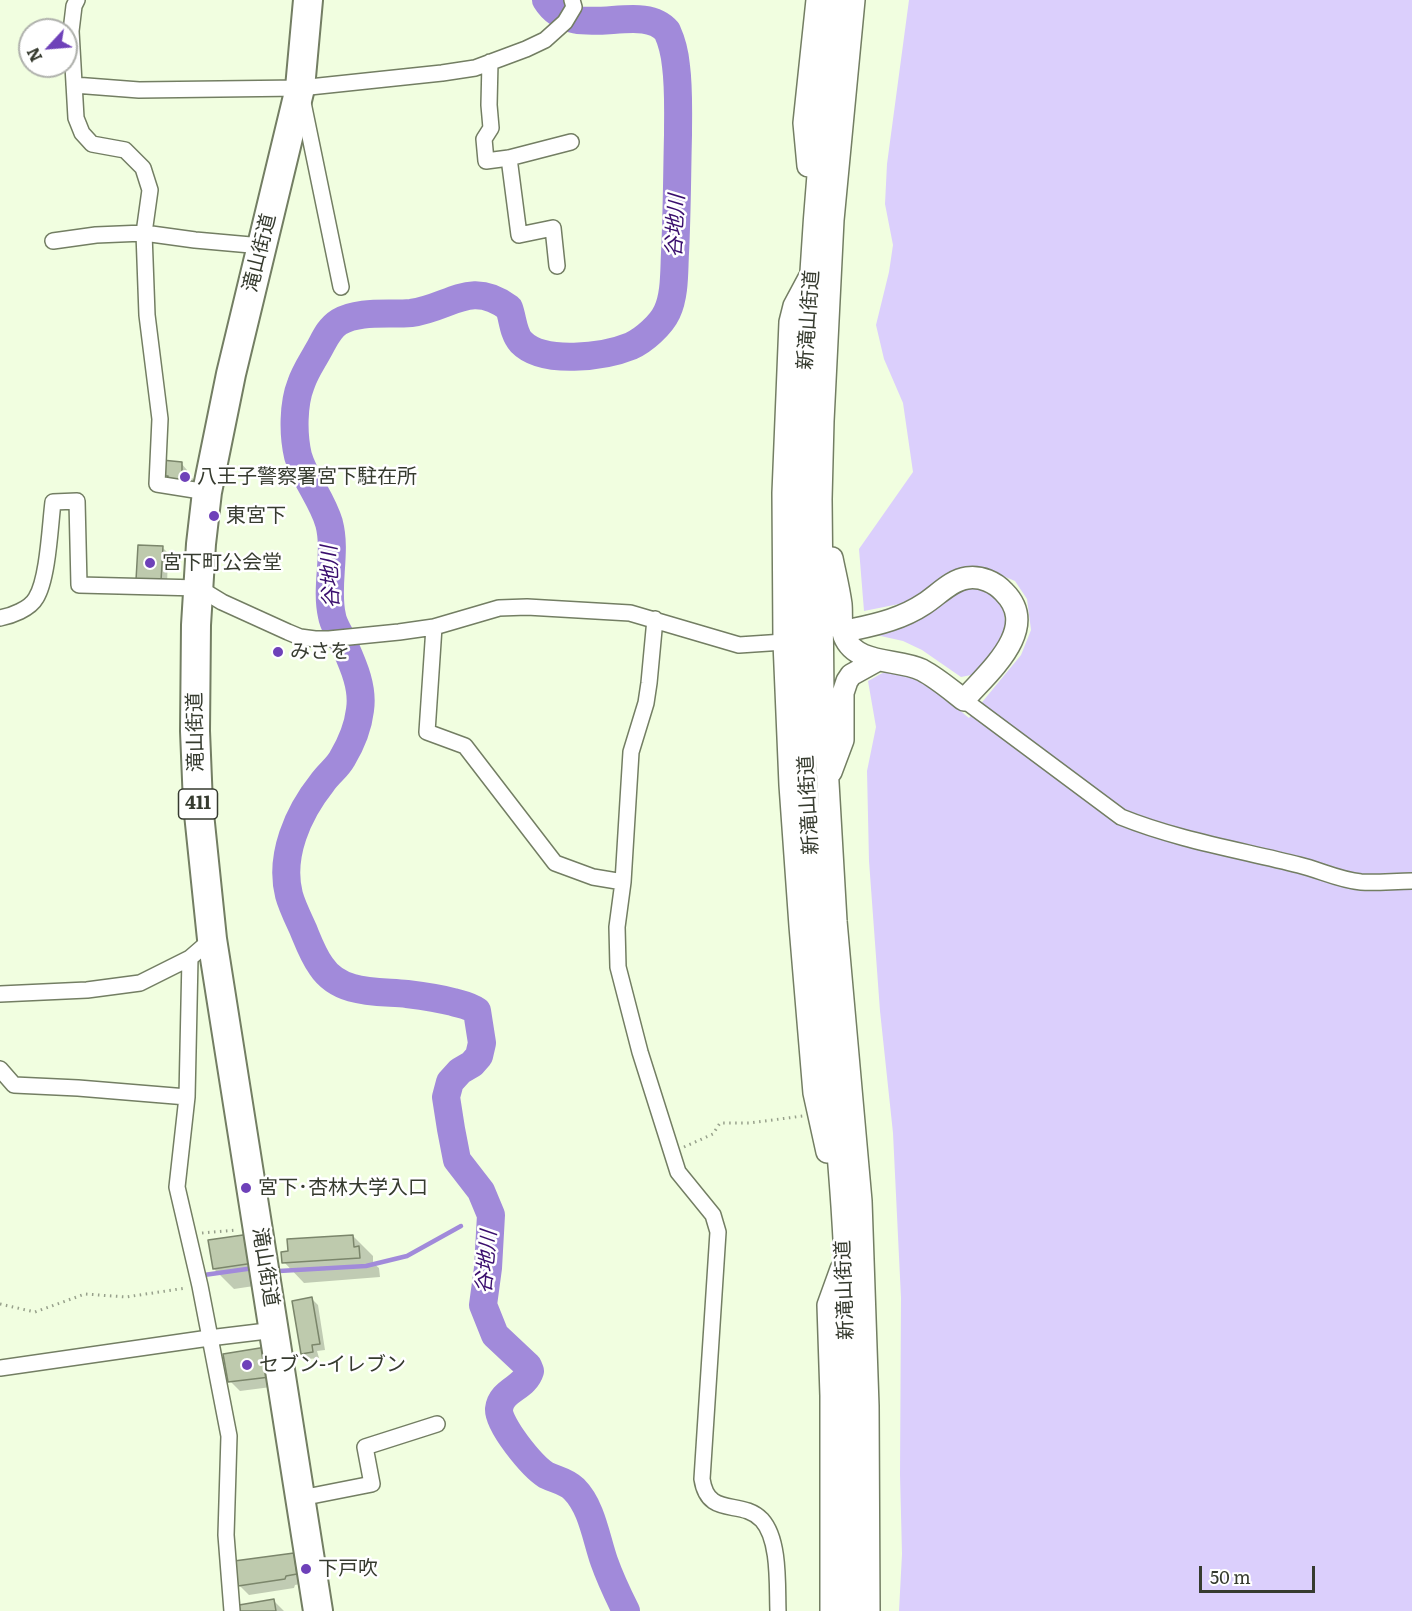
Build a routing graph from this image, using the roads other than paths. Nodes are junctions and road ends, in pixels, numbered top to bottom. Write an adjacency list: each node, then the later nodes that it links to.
1 (76, 0): 8 (street)
2 (308, 0): 9 (highway, 滝山街道 / 411)
3 (817, 0): 12 (main road)
4 (835, 0): 12 (main road, 新滝山街道)
5 (854, 0): 20 (main road, 新滝山街道)
6 (573, 4): 7 (street)
7 (490, 62): 9 (street); 11 (street)
8 (74, 85): 9 (street); 13 (street)
9 (300, 88): 15 (highway, 滝山街道 / 411); 18 (street)
10 (571, 142): 11 (street)
11 (509, 158): 16 (street)
12 (814, 217): 17 (main road, 新滝山街道)
13 (144, 233): 14 (street); 15 (street); 19 (street)
14 (53, 241)
15 (262, 246): 19 (highway, 滝山街道 / 411)
16 (557, 266)
17 (812, 272): 26 (main road); 37 (main road, 新滝山街道)
18 (341, 287)
19 (207, 492): 21 (highway, 滝山街道 / 411)
20 (821, 499): 27 (main road); 29 (main road, 新滝山街道)
21 (199, 588): 22 (street); 24 (street); 32 (highway, 滝山街道 / 411)
22 (0, 618)
23 (655, 619): 24 (street); 26 (street); 31 (street)
24 (434, 627): 31 (street)
25 (855, 629): 28 (main road)
26 (788, 641): 37 (main road)
27 (878, 660): 28 (main road); 29 (main road)
28 (964, 700): 30 (street)
29 (827, 781): 49 (main road, 新滝山街道)
30 (1412, 881)
31 (623, 882): 46 (street)
32 (212, 939): 33 (street); 39 (highway, 滝山街道 / 411)
33 (190, 958): 34 (street); 36 (street)
34 (0, 994)
35 (0, 1069): 36 (street)
36 (187, 1097): 40 (street)
37 (842, 1209): 38 (main road, 新滝山街道)
38 (844, 1260): 47 (main road); 48 (main road, 新滝山街道)
39 (275, 1330): 40 (street); 43 (highway, 滝山街道 / 411)
40 (209, 1338): 41 (street); 44 (street)
41 (0, 1368)
42 (437, 1424): 43 (street)
43 (301, 1498): 45 (highway, 滝山街道 / 411)
44 (232, 1611)
45 (318, 1611)
46 (778, 1611)
47 (831, 1611)
48 (849, 1611)
49 (869, 1611)

